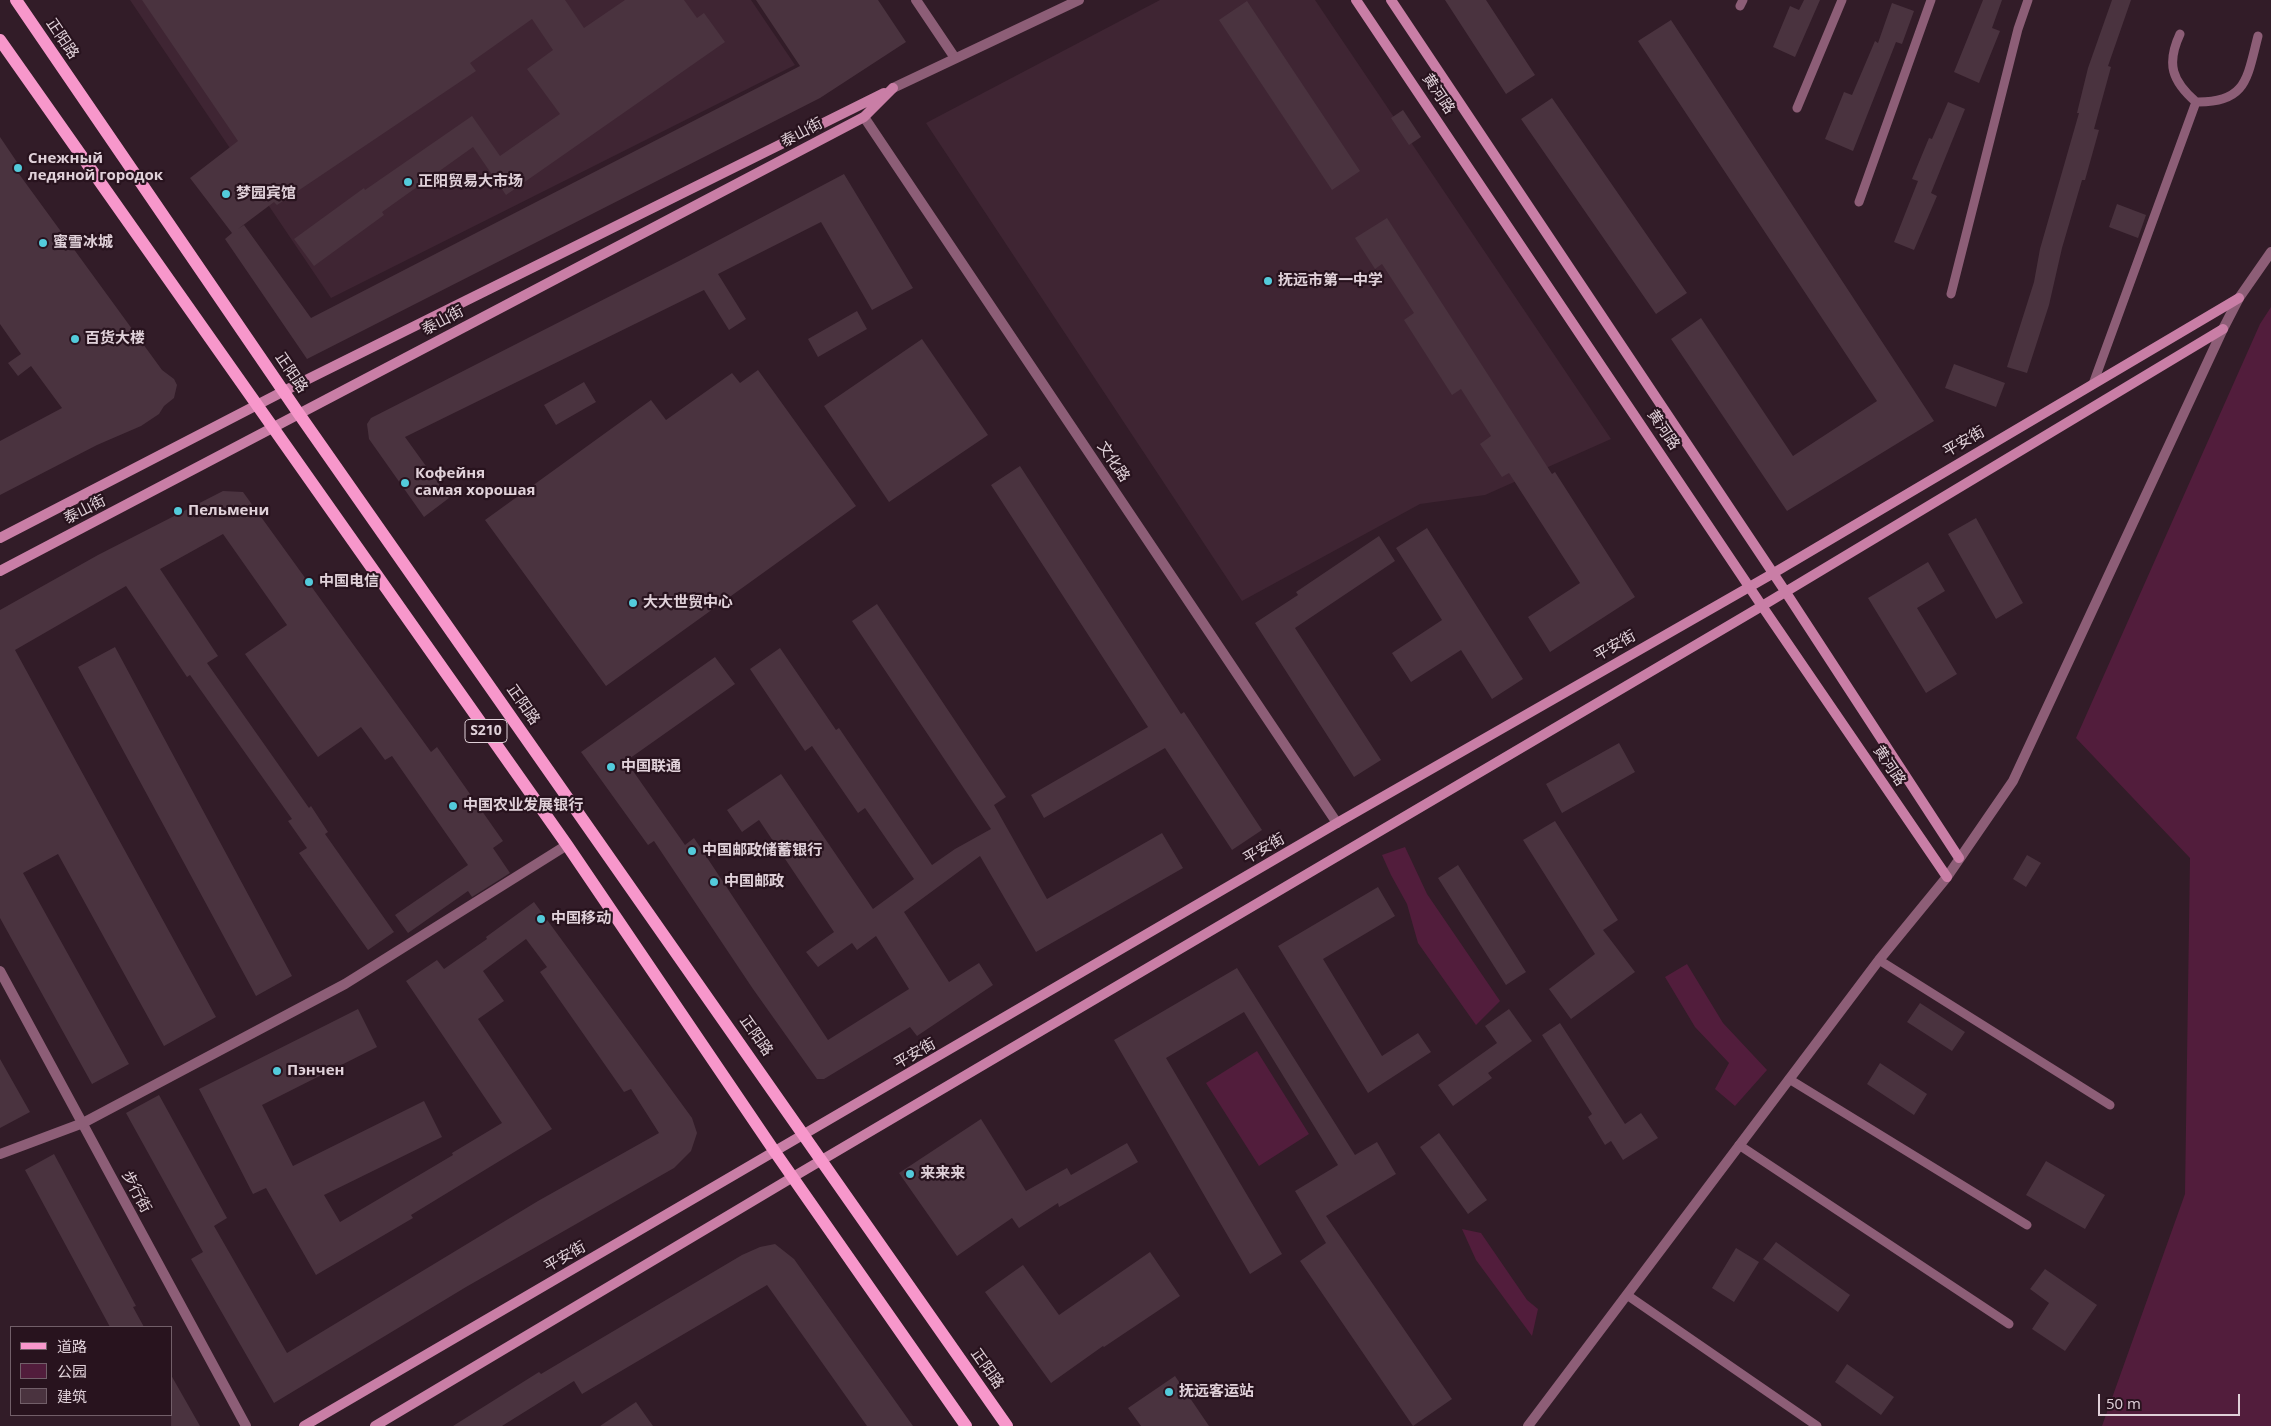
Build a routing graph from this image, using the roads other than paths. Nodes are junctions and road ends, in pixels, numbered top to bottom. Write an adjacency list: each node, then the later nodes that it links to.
1 (16, 0): 23 (main road, 正阳路)
2 (916, 0): 12 (street)
3 (1079, 0): 12 (street, 泰山街)
4 (1356, 0): 30 (main road, 黄河路)
5 (1391, 0): 29 (main road, 黄河路)
6 (1842, 0): 15 (lane)
7 (1930, 0): 17 (lane)
8 (2028, 0): 19 (lane)
9 (2180, 34): 14 (lane)
10 (2258, 36): 14 (lane)
11 (0, 40): 24 (main road, S210)
12 (955, 58): 13 (street, 泰山街)
13 (894, 88): 16 (main road, 泰山街); 23 (main road, 泰山街)
14 (2196, 102): 22 (lane)
15 (1797, 108)
16 (864, 117): 25 (main road, 泰山街); 33 (street, 文化路)
17 (1859, 202)
18 (2271, 252): 20 (street)
19 (1951, 294)
20 (2239, 298): 21 (street); 22 (main road, 平安街)
21 (2223, 329): 31 (main road); 35 (street)
22 (2092, 384): 29 (main road, 平安街)
23 (284, 391): 24 (main road, 泰山街); 25 (main road, 正阳路)
24 (256, 406): 26 (main road, S210); 27 (main road, 泰山街)
25 (299, 414): 26 (main road, 泰山街); 42 (main road, 正阳路)
26 (272, 429): 28 (main road, 泰山街); 34 (main road, S210)
27 (0, 538)
28 (0, 571)
29 (1772, 574): 30 (main road, 平安街); 31 (main road, 黄河路)
30 (1750, 586): 32 (main road, 黄河路); 33 (main road, 平安街)
31 (1785, 592): 32 (main road); 35 (main road, 黄河路)
32 (1762, 606): 36 (main road, 黄河路); 46 (main road)
33 (1338, 824): 42 (main road, 平安街)
34 (567, 845): 41 (street); 44 (main road, S210)
35 (1959, 858): 36 (street)
36 (1946, 877): 37 (street)
37 (1879, 960): 39 (street); 40 (lane)
38 (0, 971): 41 (street, 步行街)
39 (1789, 1079): 43 (street); 48 (lane)
40 (2110, 1105)
41 (83, 1123): 45 (street); 51 (street, 步行街)
42 (805, 1136): 44 (main road, 平安街); 46 (main road, 正阳路)
43 (1739, 1145): 49 (street); 50 (lane)
44 (775, 1152): 47 (main road, S210); 52 (main road, 平安街)
45 (0, 1154)
46 (822, 1161): 47 (main road); 55 (main road, 正阳路)
47 (793, 1177): 53 (main road); 54 (main road, S210)
48 (2027, 1226)
49 (1627, 1295): 56 (street); 57 (lane)
50 (2009, 1324)
51 (246, 1426)
52 (304, 1426)
53 (375, 1426)
54 (966, 1426)
55 (1007, 1426)
56 (1528, 1426)
57 (1817, 1426)

